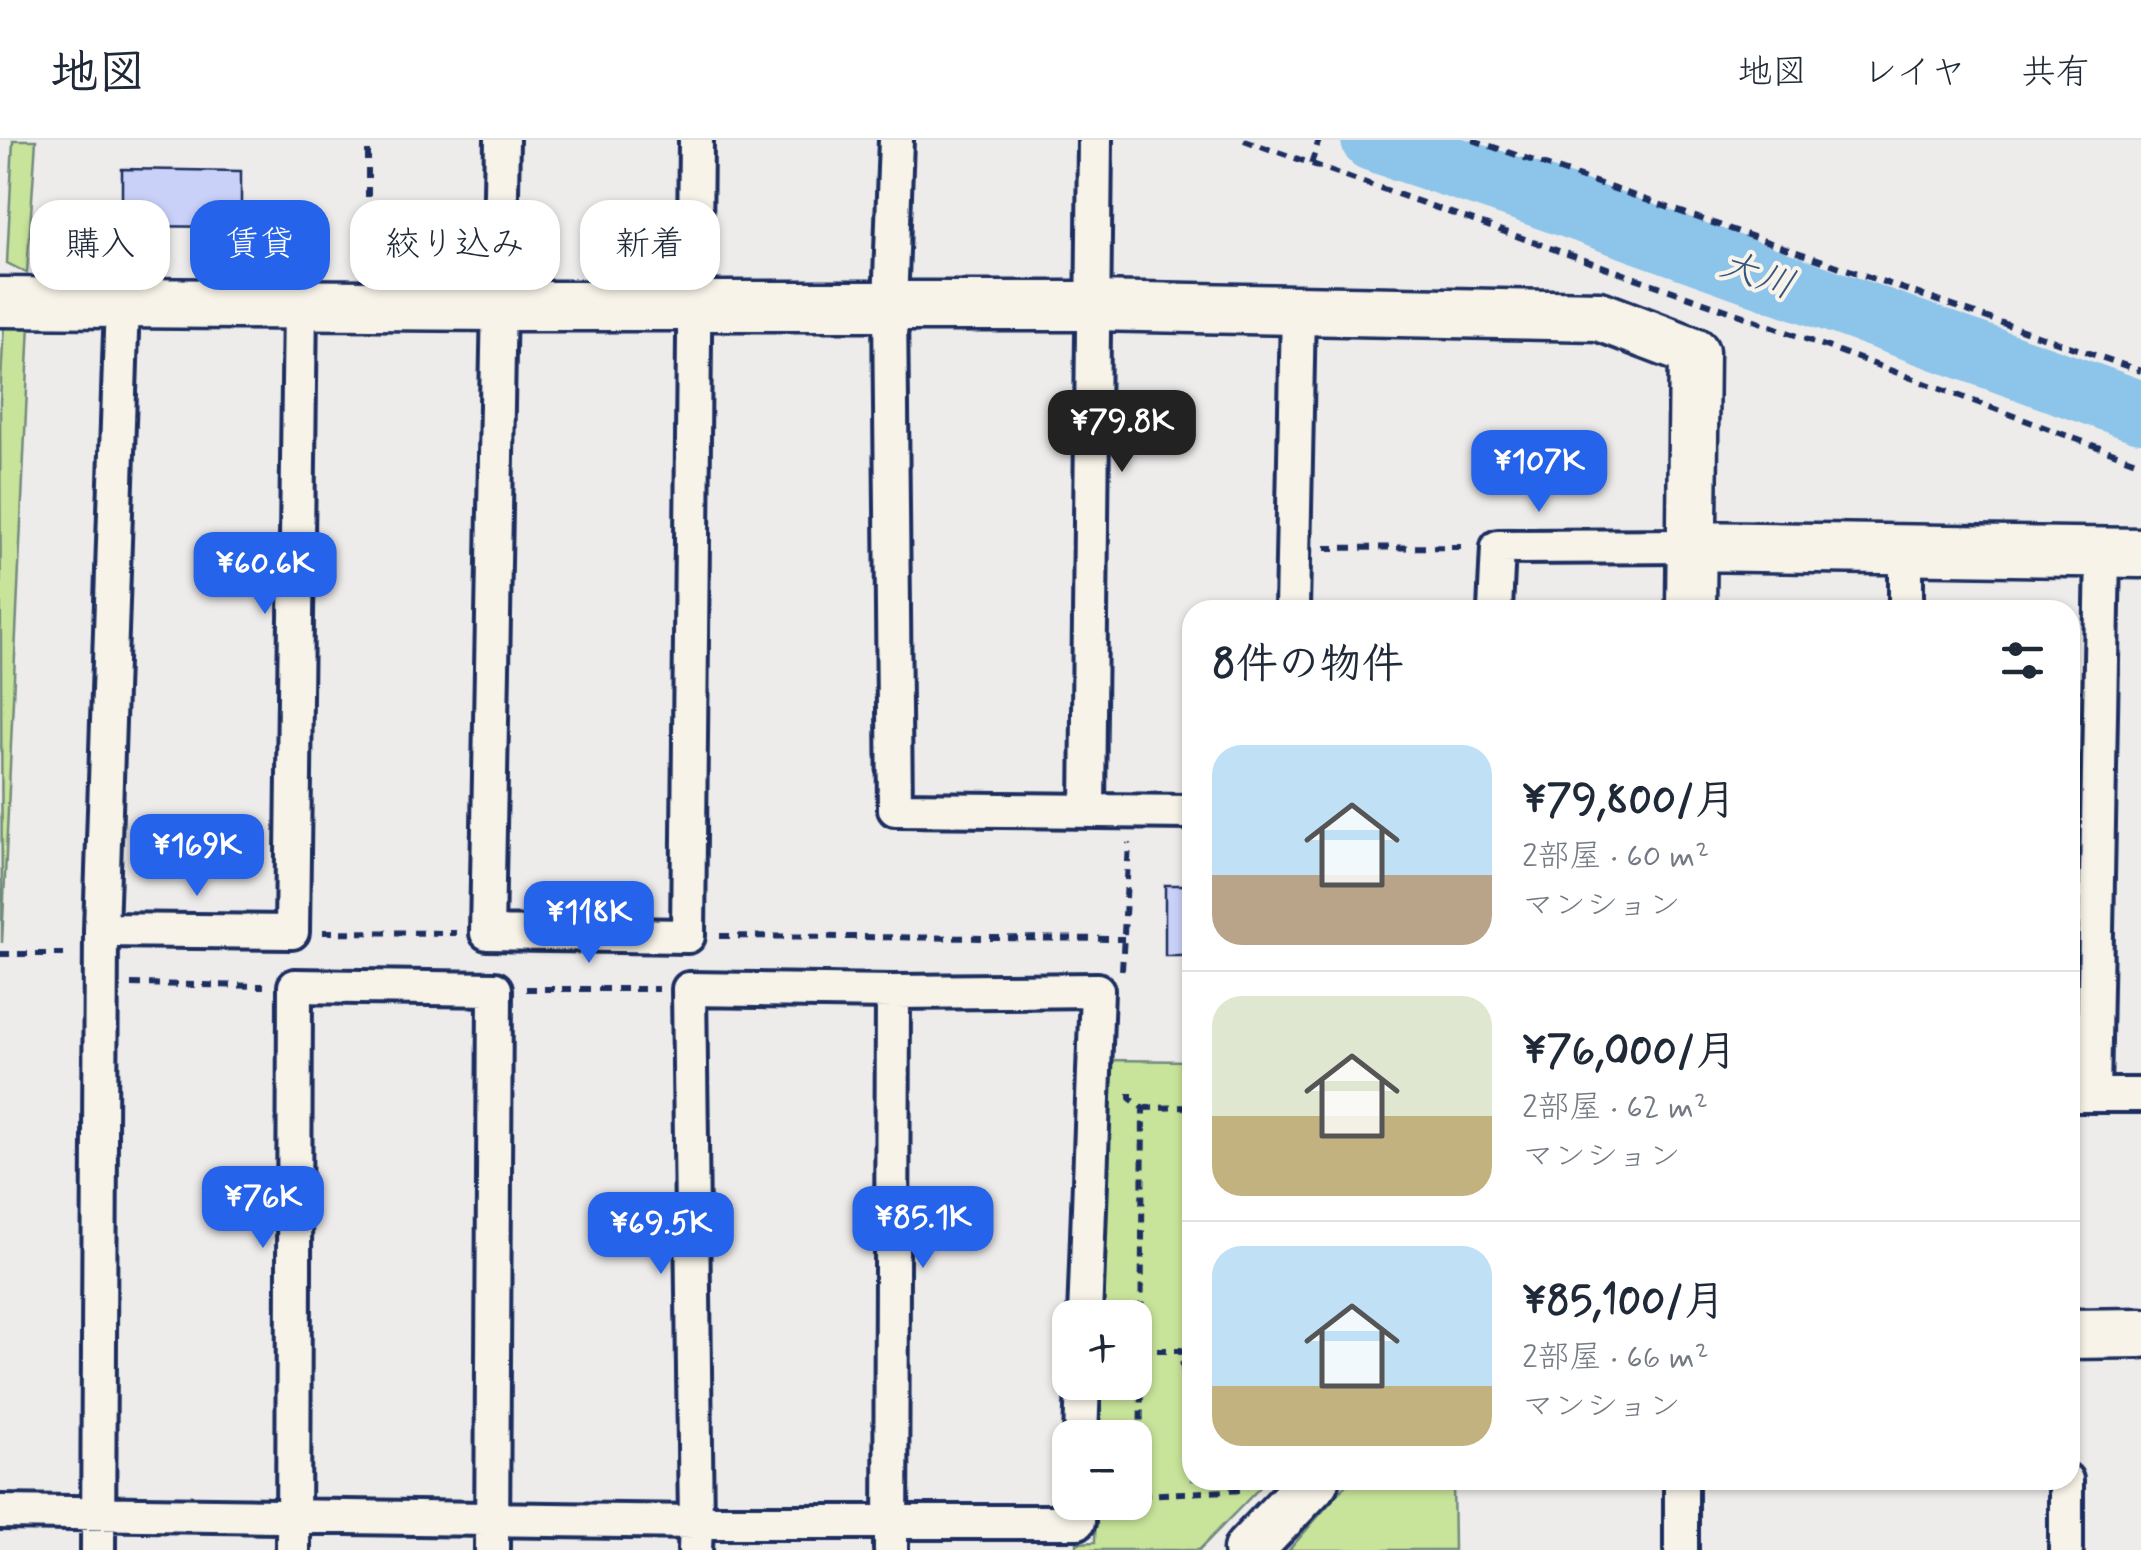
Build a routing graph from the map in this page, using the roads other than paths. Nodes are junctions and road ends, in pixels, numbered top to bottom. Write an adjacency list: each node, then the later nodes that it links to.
1 (502, 140): 8 (street)
2 (696, 140): 9 (street)
3 (896, 140): 10 (street)
4 (1094, 140): 11 (street)
5 (0, 302): 6 (street)
6 (122, 303): 7 (street); 22 (street)
7 (300, 304): 8 (street); 22 (street)
8 (500, 306): 9 (street); 9 (street)
9 (696, 306): 10 (street)
10 (890, 306): 11 (street); 20 (street)
11 (1092, 306): 12 (street); 20 (street)
12 (1298, 310): 13 (street); 16 (street)
13 (1692, 546): 14 (street); 17 (street); 18 (street)
14 (1906, 549): 15 (street); 19 (street)
15 (2122, 552): 24 (street)
16 (1292, 600)
17 (1496, 600)
18 (1691, 600)
19 (1906, 600)
20 (1088, 809): 21 (street)
21 (1182, 812)
22 (101, 956): 33 (street)
23 (893, 992): 26 (street); 37 (street); 38 (street)
24 (2081, 1095): 25 (street)
25 (2141, 1096)
26 (1087, 1300)
27 (2141, 1333): 28 (street)
28 (2080, 1334)
29 (1306, 1490): 41 (street)
30 (1681, 1490): 42 (street)
31 (2066, 1490): 43 (street)
32 (0, 1512): 33 (street)
33 (98, 1515): 34 (street); 39 (street)
34 (294, 1516): 36 (street); 36 (street); 40 (street)
35 (1078, 1520): 38 (street)
36 (492, 1534): 37 (street)
37 (695, 1536): 38 (street)
38 (891, 1536)
39 (98, 1550)
40 (294, 1550)
41 (1248, 1550)
42 (1680, 1550)
43 (2066, 1550)

